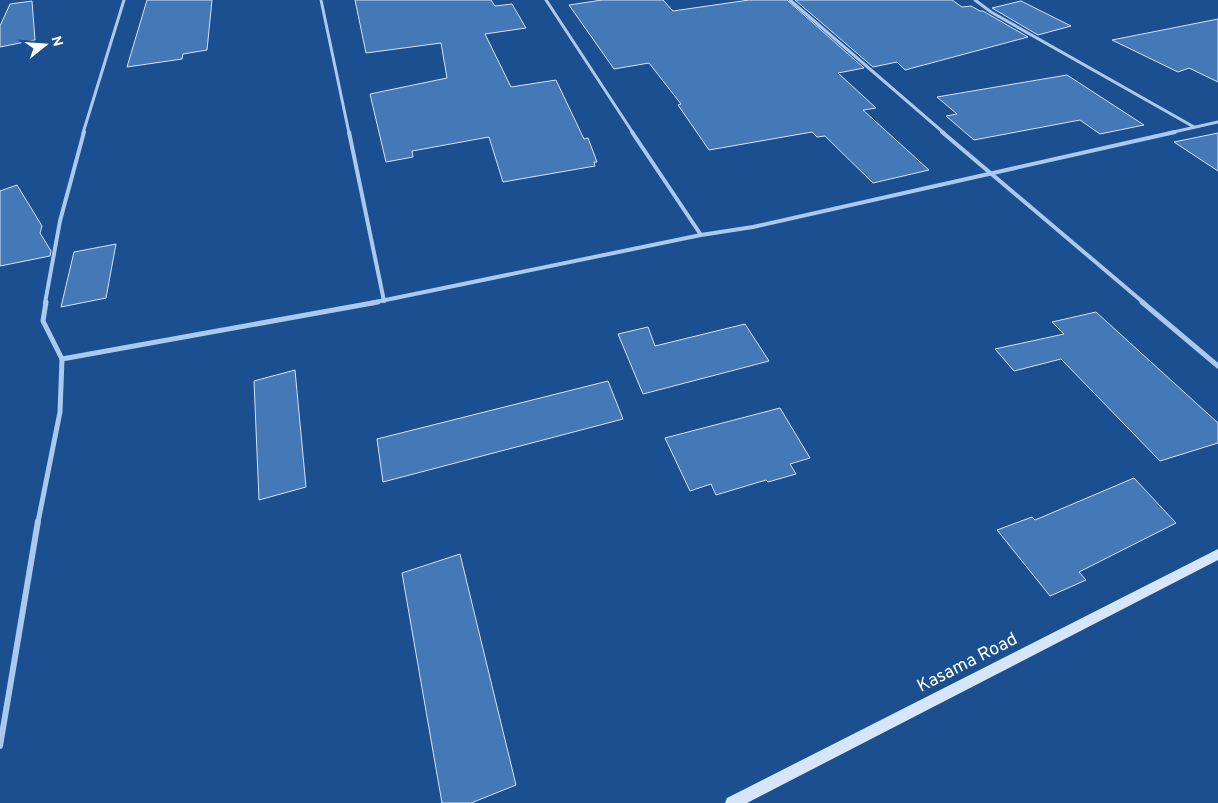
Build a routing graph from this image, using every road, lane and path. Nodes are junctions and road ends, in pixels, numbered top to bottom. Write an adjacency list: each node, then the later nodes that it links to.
1 (124, 0): 11 (street)
2 (321, 0): 10 (street)
3 (546, 0): 9 (street)
4 (790, 0): 8 (street)
5 (975, 0): 7 (street)
6 (1218, 122): 7 (street)
7 (1194, 127): 8 (street)
8 (990, 174): 9 (street); 12 (street)
9 (701, 236): 10 (street)
10 (384, 301): 11 (street)
11 (62, 359): 14 (street)
12 (1218, 366)
13 (1218, 554): 15 (street, Kasama Road)
14 (0, 746)
15 (732, 803)

